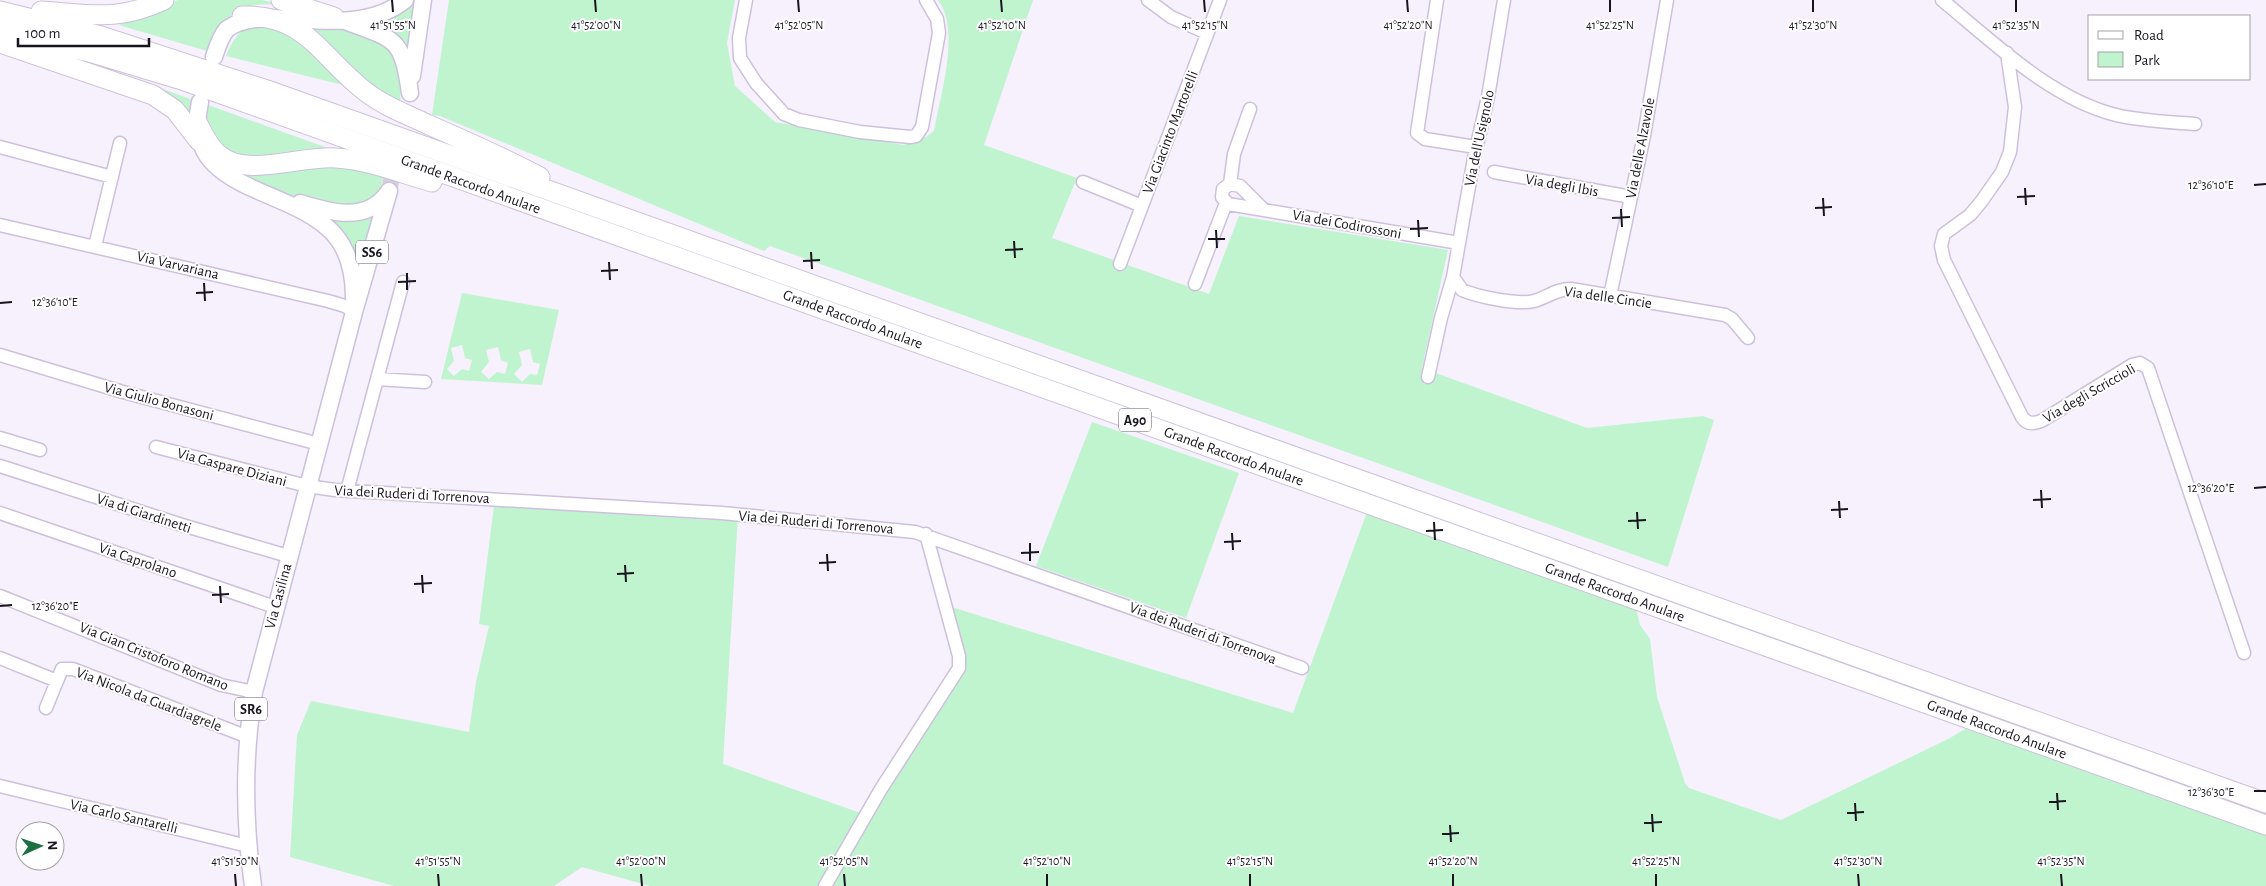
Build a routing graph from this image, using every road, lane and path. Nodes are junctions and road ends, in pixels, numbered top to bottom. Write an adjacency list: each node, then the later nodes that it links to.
1 (164, 0): 13 (highway)
2 (280, 0): 15 (highway)
3 (405, 0): 15 (main road)
4 (424, 0): 15 (main road)
5 (746, 0): 6 (street)
6 (926, 0)
7 (1148, 0): 17 (street)
8 (1220, 0): 17 (street, Via Giacinto Martorelli)
9 (1437, 0): 26 (street)
10 (1504, 0): 26 (street, Via dell'Usignolo)
11 (1667, 0): 33 (street, Via delle Alzavole)
12 (1942, 0): 19 (street)
13 (0, 9): 34 (highway, Grande Raccordo Anulare / A90)
14 (242, 16): 15 (main road); 20 (main road); 34 (highway)
15 (334, 17)
16 (0, 30): 39 (highway, Grande Raccordo Anulare / A90)
17 (1207, 33): 36 (street, Via Giacinto Martorelli)
18 (0, 43): 24 (highway)
19 (2006, 53): 23 (street); 65 (street, Via degli Scriccioli)
20 (214, 57)
21 (200, 102): 24 (main road)
22 (1250, 109): 31 (street)
23 (2195, 124)
24 (198, 131): 32 (main road); 39 (highway)
25 (120, 143): 29 (street)
26 (1476, 147): 40 (street, Via dell'Usignolo)
27 (0, 148): 29 (street)
28 (1494, 172): 33 (street, Via degli Ibis)
29 (112, 177): 41 (street)
30 (1083, 182): 36 (street)
31 (1230, 184): 35 (street); 37 (street)
32 (269, 194): 47 (main road, Via Casilina); 47 (main road, Via Casilina / SS6)
33 (1631, 198): 46 (street, Via delle Alzavole)
34 (584, 203): 73 (highway, Grande Raccordo Anulare / A90)
35 (1226, 203): 37 (street, Via dei Codirossoni); 45 (street)
36 (1142, 206): 42 (street, Via Giacinto Martorelli)
37 (1264, 210): 40 (street, Via dei Codirossoni)
38 (0, 224): 41 (street, Via Varvariana)
39 (612, 235): 74 (highway, Grande Raccordo Anulare / A90)
40 (1459, 242): 43 (street, Via dell'Usignolo)
41 (95, 246): 47 (street, Via Varvariana)
42 (1120, 264)
43 (1453, 277): 46 (street, Via delle Cincie); 50 (street)
44 (403, 282): 51 (street)
45 (1195, 284)
46 (1610, 296): 48 (street, Via delle Cincie)
47 (354, 312): 54 (main road, Via Casilina / SR6)
48 (1748, 338)
49 (0, 355): 54 (street, Via Giulio Bonasoni)
50 (1428, 377)
51 (377, 379): 52 (street); 59 (street)
52 (425, 382)
53 (0, 438): 56 (street)
54 (319, 444): 58 (main road, Via Casilina / SR6)
55 (156, 447): 58 (street, Via Gaspare Diziani)
56 (40, 450)
57 (0, 466): 62 (street, Via di Giardinetti)
58 (307, 486): 59 (street, Via dei Ruderi di Torrenova); 62 (main road, Via Casilina / SR6)
59 (347, 491): 61 (street, Via dei Ruderi di Torrenova)
60 (0, 513): 64 (street, Via Caprolano)
61 (926, 534): 67 (street, Via dei Ruderi di Torrenova); 77 (street)
62 (288, 556): 64 (main road, Via Casilina / SR6)
63 (0, 596): 69 (street, Via Gian Cristoforo Romano)
64 (275, 607): 69 (main road, Via Casilina / SR6)
65 (2244, 653)
66 (0, 658): 68 (street, Via Nicola da Guardiagrele)
67 (1302, 668)
68 (57, 681): 70 (street); 71 (street, Via Nicola da Guardiagrele)
69 (254, 692): 71 (main road, Via Casilina / SR6)
70 (46, 708)
71 (248, 737): 75 (main road, Via Casilina / SR6)
72 (0, 786): 75 (street, Via Carlo Santarelli)
73 (2266, 803)
74 (2266, 825)
75 (248, 846): 76 (main road, Via Casilina / SR6)
76 (253, 886)
77 (825, 886)

